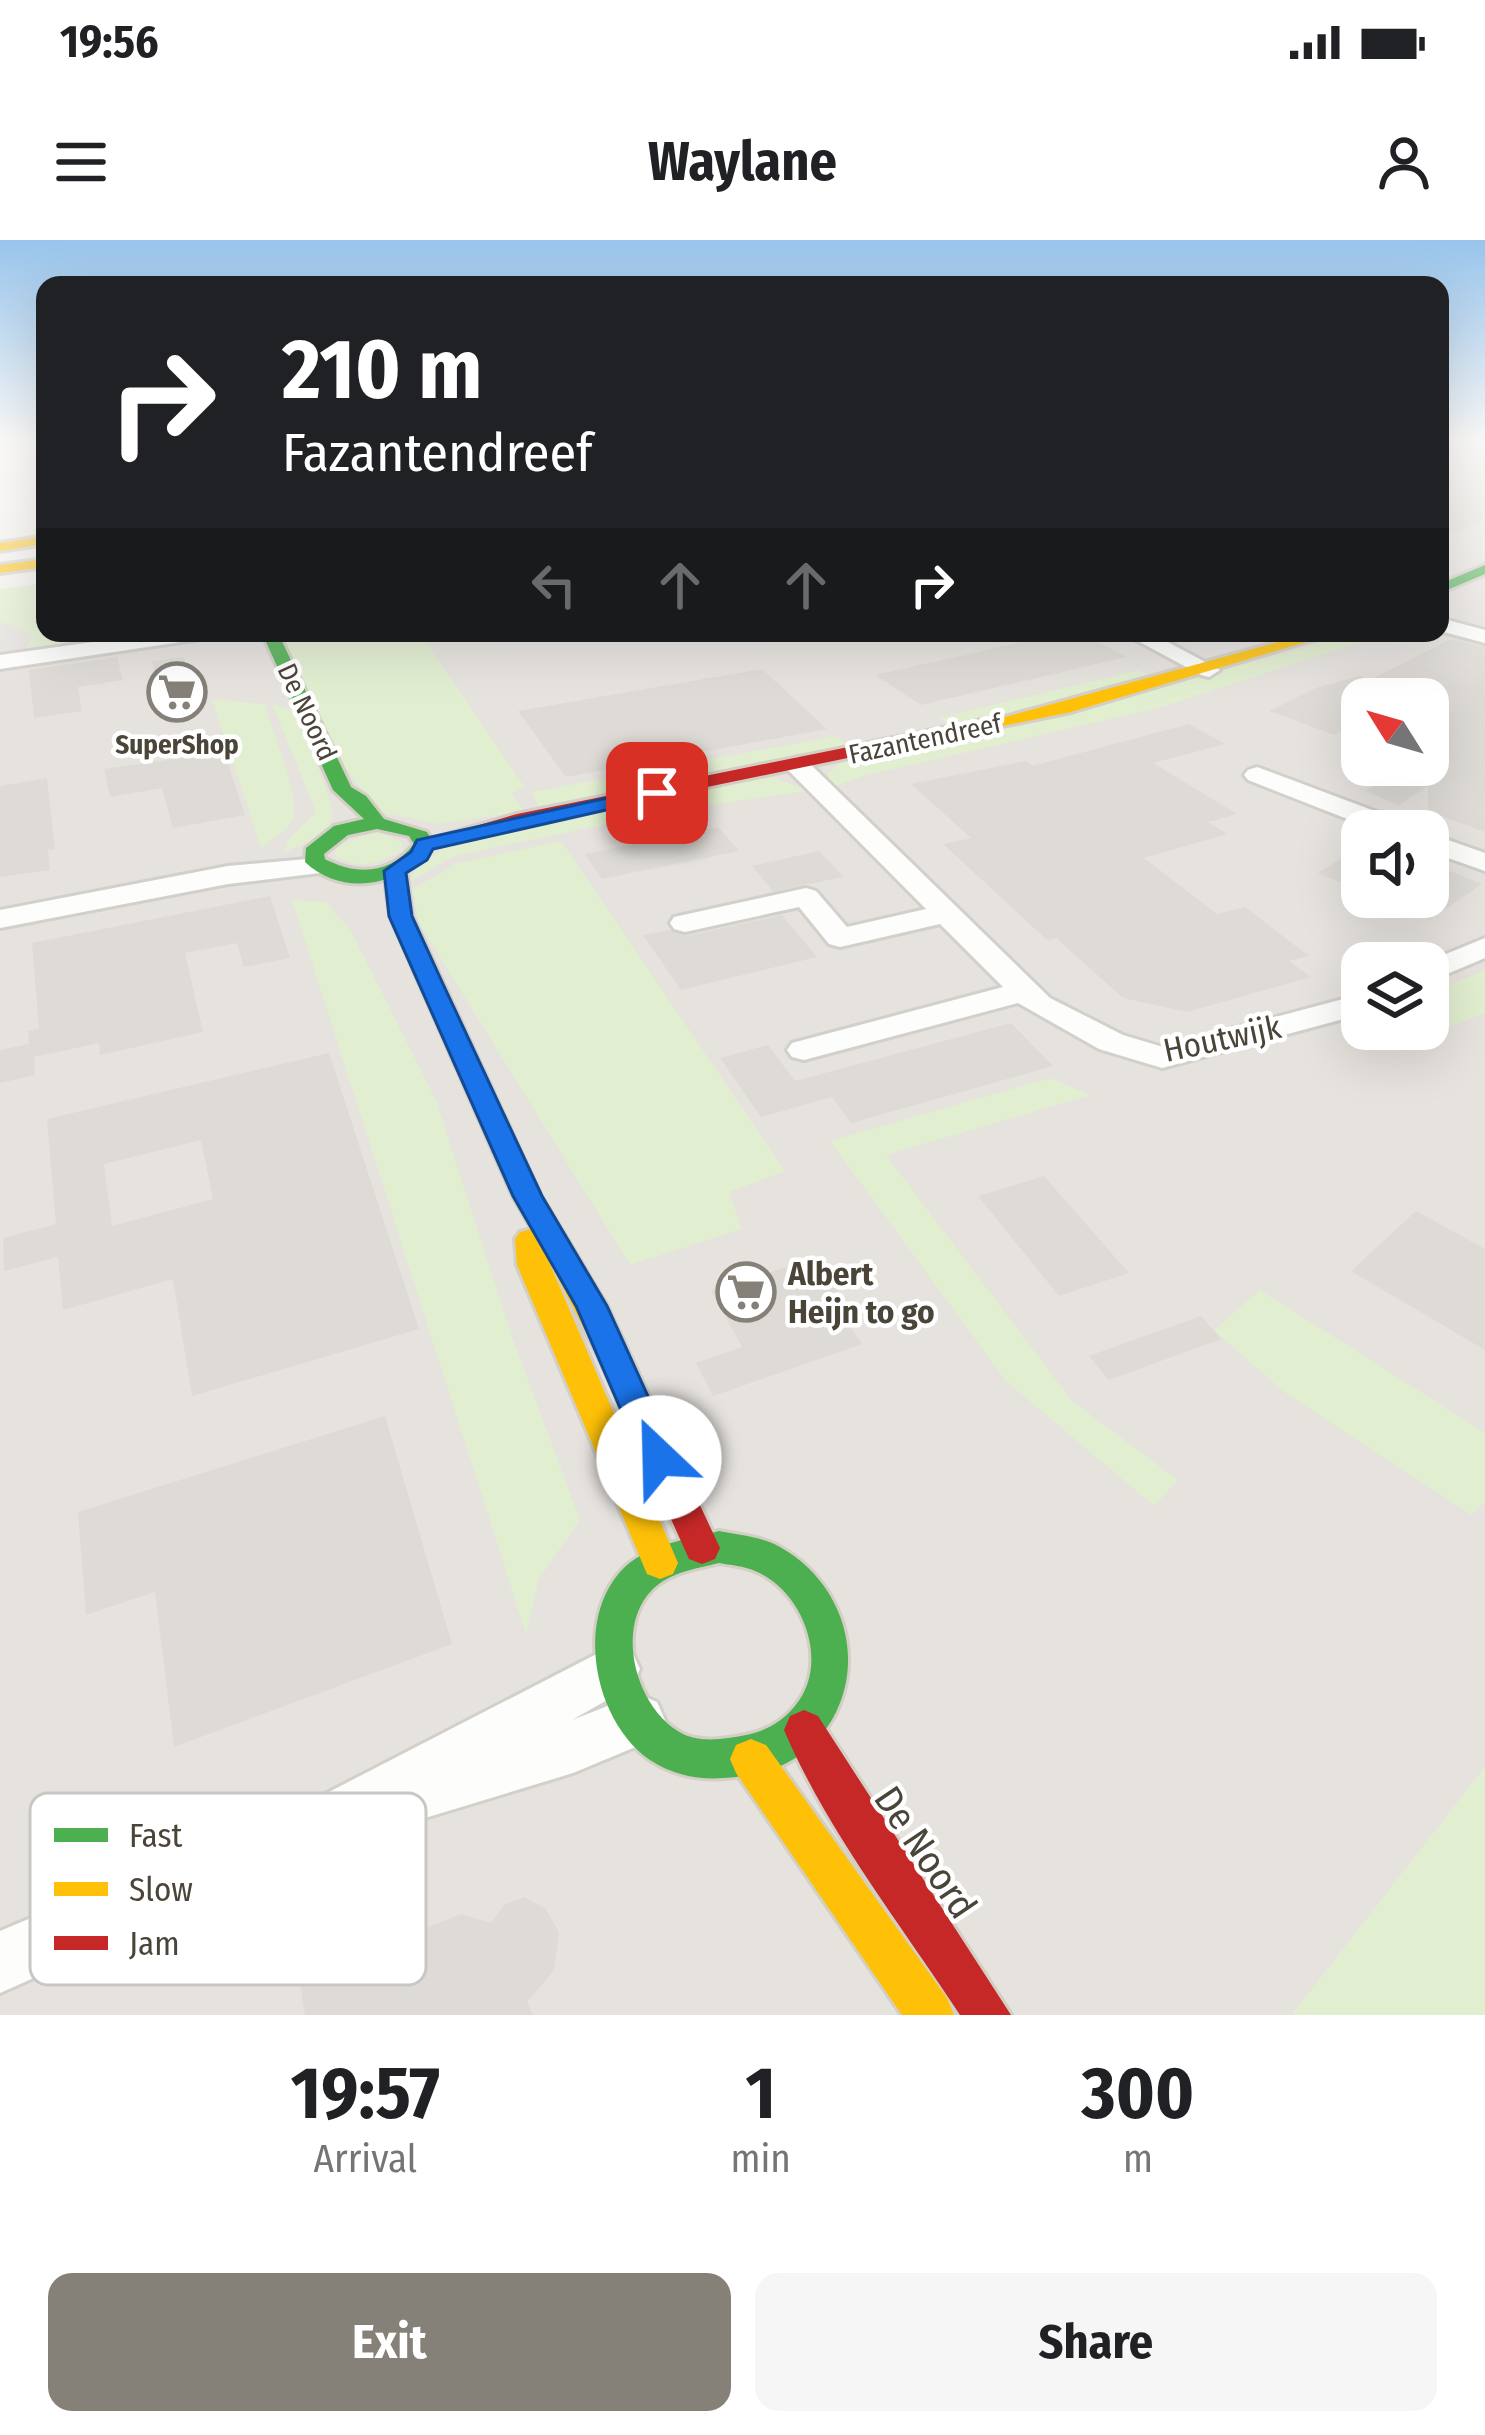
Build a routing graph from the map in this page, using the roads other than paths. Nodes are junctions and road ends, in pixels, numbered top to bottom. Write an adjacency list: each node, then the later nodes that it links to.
1 (36, 541): 2 (main road)
2 (0, 547)
3 (36, 563): 4 (main road)
4 (0, 569)
5 (1485, 569): 8 (main road)
6 (36, 577): 7 (main road)
7 (0, 582)
8 (1449, 585)
9 (1449, 627): 10 (street)
10 (1485, 638)
11 (139, 642): 15 (street)
12 (274, 642): 19 (main road, De Noord)
13 (1152, 642): 16 (street)
14 (1299, 642): 16 (main road, Fazantendreef)
15 (0, 662)
16 (1209, 670): 17 (main road, Fazantendreef)
17 (796, 765): 23 (main road, Fazantendreef); 29 (street, Houtwijk)
18 (1257, 775): 20 (street)
19 (343, 790): 21 (main road, De Noord); 22 (main road, De Noord)
20 (1348, 810)
21 (376, 823): 22 (main road); 23 (main road)
22 (347, 827): 25 (main road)
23 (421, 838): 27 (main road)
24 (1449, 849): 26 (street)
25 (316, 859): 28 (main road); 31 (street)
26 (1485, 863)
27 (395, 871): 28 (main road); 30 (main road)
28 (366, 877): 30 (main road)
29 (947, 913): 32 (street); 35 (street, Houtwijk)
30 (400, 916): 38 (main road)
31 (0, 919)
32 (685, 923)
33 (1485, 947): 34 (street)
34 (1449, 964)
35 (1025, 991): 36 (street, Houtwijk); 37 (street)
36 (1341, 1010)
37 (804, 1050)
38 (527, 1196): 39 (main road); 40 (main road)
39 (702, 1548): 40 (main road); 43 (main road)
40 (660, 1563): 41 (main road)
41 (614, 1670): 42 (main road); 45 (street)
42 (638, 1720): 44 (main road); 46 (street)
43 (803, 1730): 44 (main road); 50 (main road, De Noord)
44 (751, 1759): 49 (main road)
45 (384, 1793)
46 (415, 1793)
47 (30, 1949): 48 (street)
48 (0, 1962)
49 (930, 2015)
50 (987, 2015)

